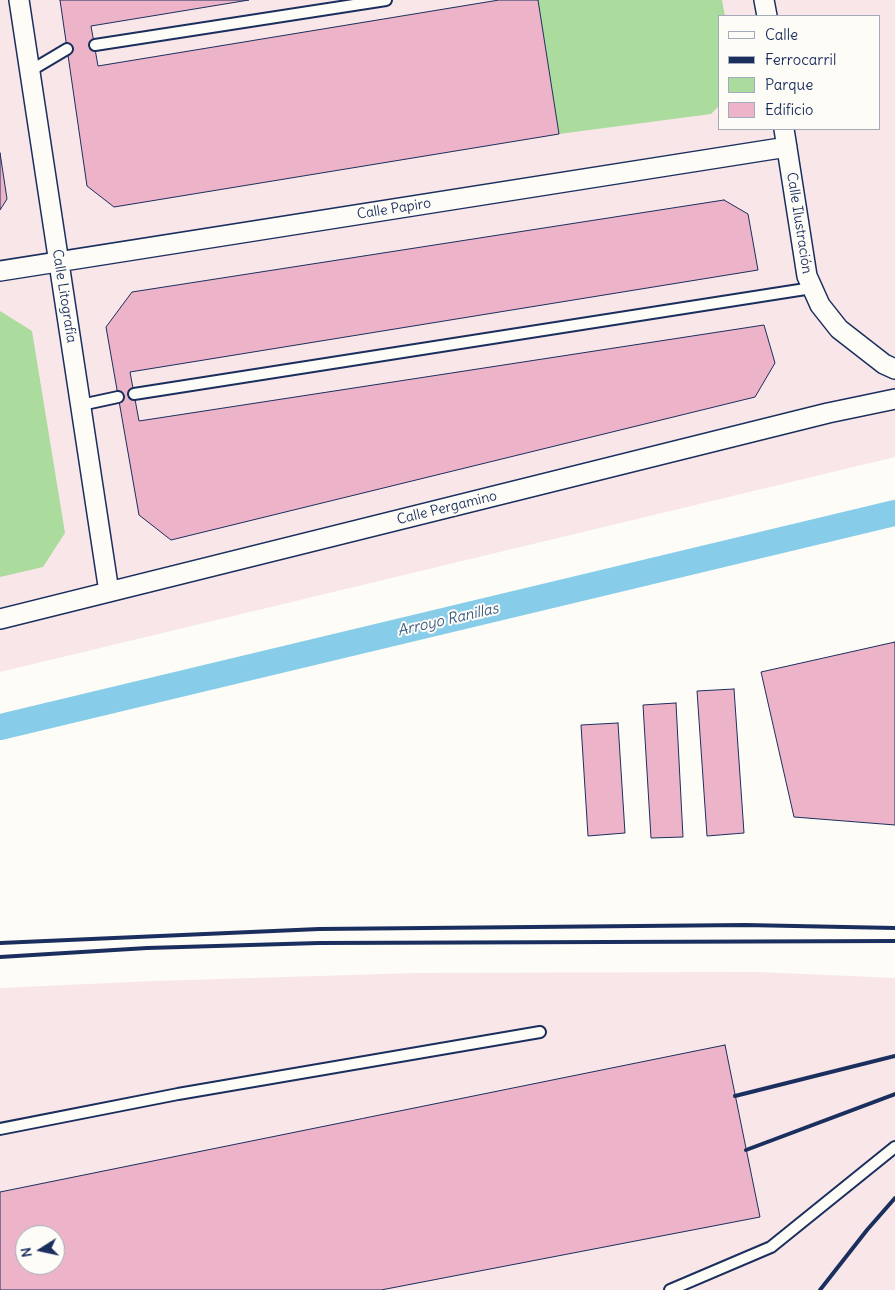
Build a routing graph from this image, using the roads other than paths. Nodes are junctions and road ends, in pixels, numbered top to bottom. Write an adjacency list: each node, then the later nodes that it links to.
1 (19, 0): 7 (street, Calle Litografía)
2 (386, 0): 5 (lane)
3 (764, 0): 4 (street)
4 (767, 15)
5 (95, 45)
6 (67, 50): 7 (lane)
7 (30, 70): 9 (street, Calle Litografía)
8 (786, 138): 9 (street, Calle Papiro); 11 (street, Calle Ilustración)
9 (59, 262): 10 (street, Calle Papiro); 16 (street, Calle Litografía)
10 (0, 271)
11 (812, 288): 12 (street, Calle Ilustración); 13 (lane)
12 (895, 369)
13 (134, 394)
14 (118, 397): 16 (lane)
15 (895, 399): 17 (street, Calle Pergamino)
16 (80, 405): 17 (street, Calle Litografía)
17 (109, 592): 18 (street, Calle Pergamino)
18 (0, 619)
19 (540, 1032): 20 (lane)
20 (0, 1129)
21 (895, 1147): 22 (lane)
22 (670, 1290)

